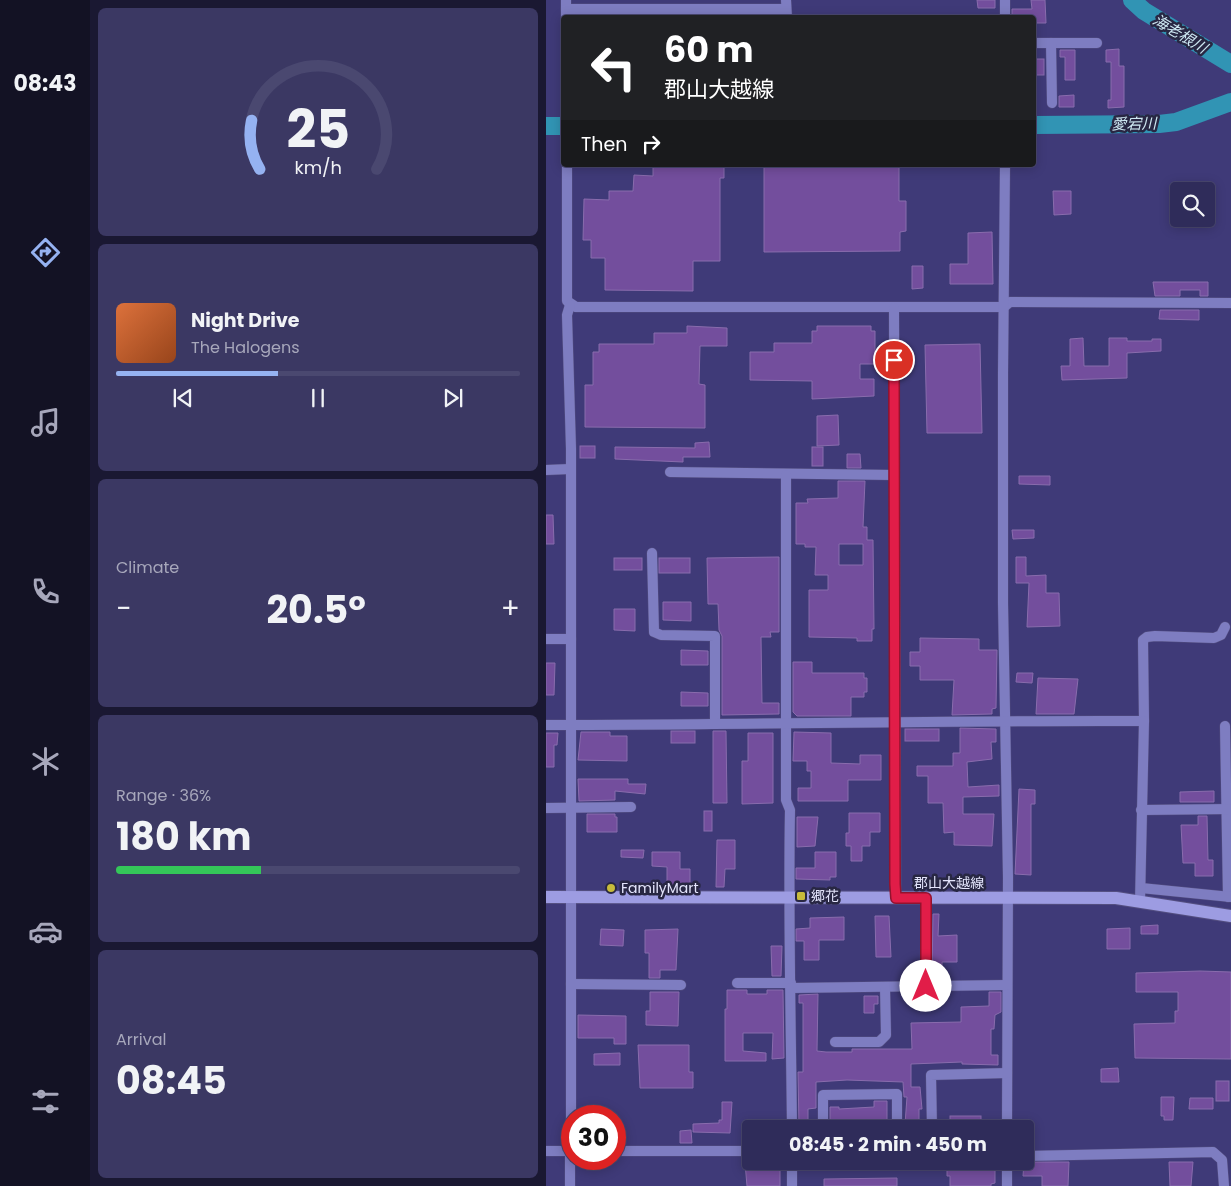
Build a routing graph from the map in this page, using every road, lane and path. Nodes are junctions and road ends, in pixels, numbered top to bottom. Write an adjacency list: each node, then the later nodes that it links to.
1 (1005, 0): 4 (street)
2 (566, 9): 3 (street)
3 (786, 9)
4 (1005, 15)
5 (1036, 43): 6 (street)
6 (1051, 43): 7 (street); 8 (street)
7 (1097, 43)
8 (1052, 103)
9 (567, 167): 12 (street)
10 (1006, 167): 13 (street)
11 (1231, 303): 13 (street)
12 (570, 305): 14 (street); 15 (street)
13 (1004, 307): 14 (street); 24 (street)
14 (894, 308): 19 (street)
15 (570, 469): 16 (street); 23 (street)
16 (546, 470)
17 (670, 472): 18 (street)
18 (786, 475): 19 (street); 27 (street)
19 (894, 475): 28 (street)
20 (652, 553): 26 (street)
21 (1225, 627): 25 (street)
22 (546, 639): 23 (street)
23 (571, 640): 30 (street)
24 (1007, 720): 25 (street); 28 (street); 44 (street)
25 (1144, 721): 36 (street)
26 (715, 723): 27 (street); 30 (street)
27 (787, 723): 28 (street); 41 (street)
28 (894, 723): 42 (street)
29 (546, 725): 30 (street)
30 (571, 725): 34 (street)
31 (1225, 726): 35 (street)
32 (631, 807): 34 (street)
33 (546, 808): 34 (street)
34 (571, 809): 39 (street)
35 (1229, 809): 36 (street); 40 (street)
36 (1141, 810): 37 (street)
37 (1141, 888): 40 (street); 45 (street)
38 (546, 897): 39 (main road, 郡山大越線)
39 (571, 897): 41 (main road, 郡山大越線); 48 (street)
40 (1229, 897)
41 (788, 898): 42 (main road, 郡山大越線); 50 (street)
42 (896, 898): 43 (main road, 郡山大越線)
43 (926, 898): 44 (main road, 郡山大越線); 52 (street)
44 (1007, 898): 45 (main road, 郡山大越線); 51 (street)
45 (1140, 902): 46 (main road, 郡山大越線)
46 (1231, 916)
47 (737, 983): 50 (street)
48 (571, 984): 49 (street); 56 (street)
49 (681, 985)
50 (791, 985): 53 (street); 57 (street)
51 (1007, 985): 52 (street); 55 (street)
52 (926, 986): 53 (street)
53 (885, 987): 54 (street)
54 (835, 1042)
55 (1007, 1073): 60 (street); 61 (street)
56 (571, 1105)
57 (792, 1120)
58 (823, 1120): 59 (street)
59 (897, 1120)
60 (932, 1120)
61 (1007, 1120)
62 (561, 1151): 65 (street)
63 (626, 1151): 64 (street)
64 (742, 1151)
65 (546, 1152)
66 (1034, 1156): 73 (street)
67 (570, 1170): 70 (street)
68 (792, 1170): 71 (street)
69 (1007, 1170): 72 (street)
70 (570, 1186)
71 (792, 1186)
72 (1007, 1186)
73 (1224, 1186)

